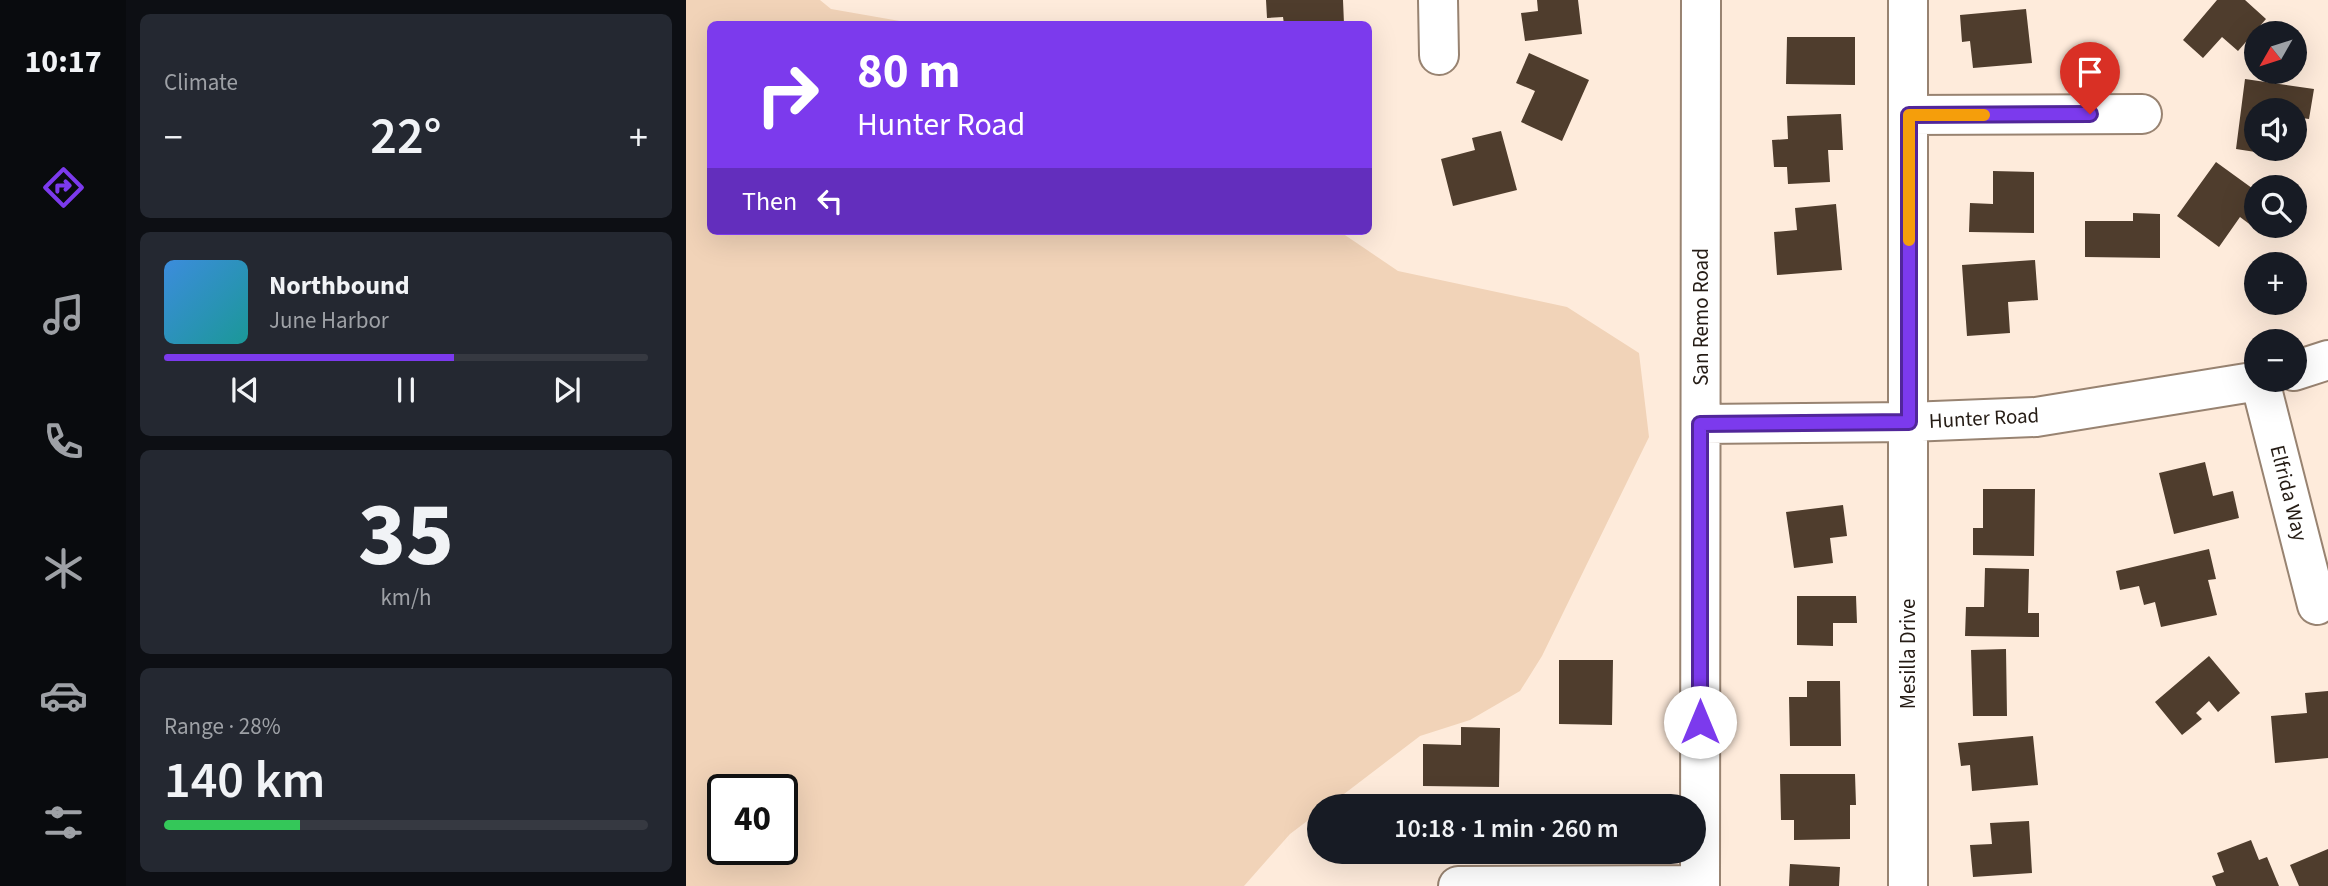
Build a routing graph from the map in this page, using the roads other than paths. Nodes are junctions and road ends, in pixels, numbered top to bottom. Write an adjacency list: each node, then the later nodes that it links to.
1 (1438, 0): 4 (street)
2 (1701, 0): 12 (street, San Remo Road)
3 (1908, 0): 6 (street, Mesilla Drive)
4 (1439, 55)
5 (2142, 114): 6 (street)
6 (1909, 115): 11 (street, Mesilla Drive)
7 (2328, 360): 8 (street, Hunter Road)
8 (2307, 366)
9 (2244, 382): 11 (street, Hunter Road)
10 (2276, 392): 13 (street, Elfrida Way)
11 (1909, 422): 12 (street, Hunter Road); 16 (street, Mesilla Drive)
12 (1700, 424): 15 (street, San Remo Road)
13 (2317, 605)
14 (1458, 886): 15 (street)
15 (1700, 886)
16 (1908, 886)

